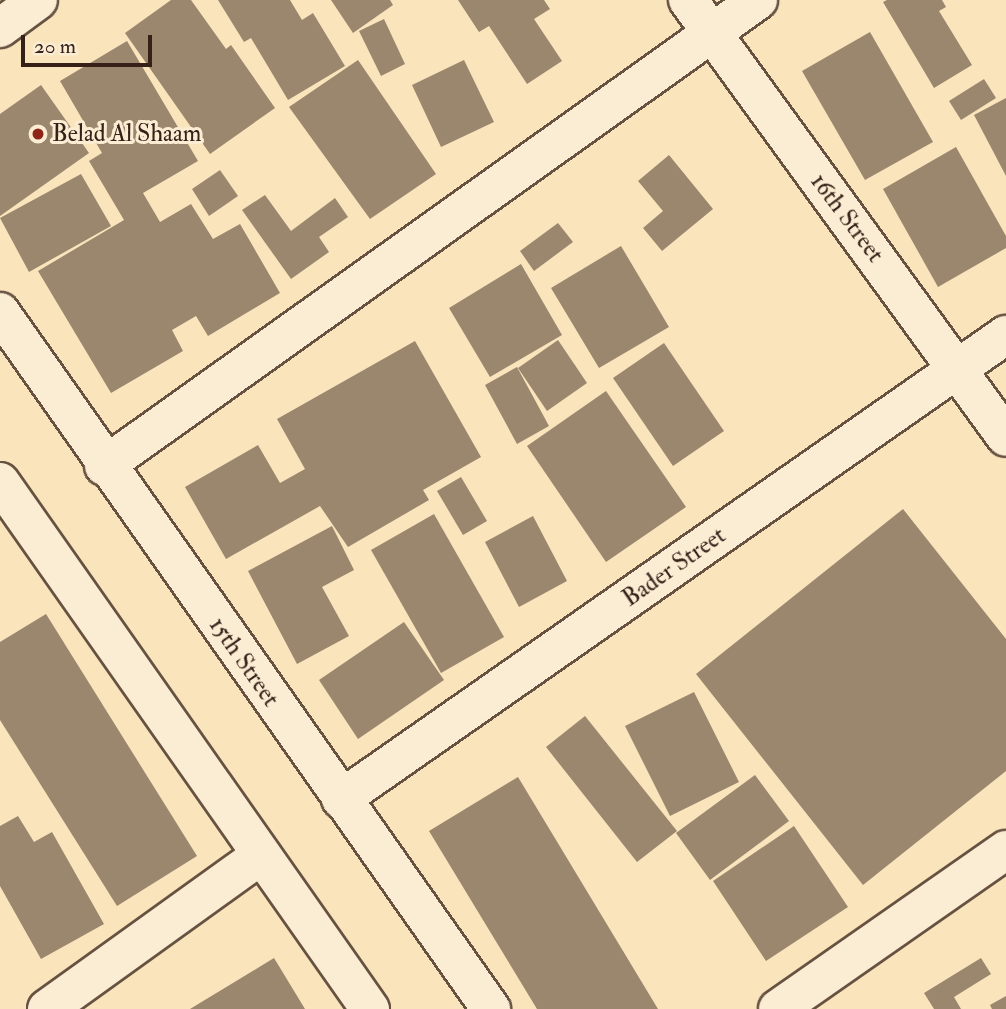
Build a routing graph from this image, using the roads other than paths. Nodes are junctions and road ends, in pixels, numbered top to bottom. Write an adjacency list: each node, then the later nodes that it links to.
1 (38, 0): 4 (street)
2 (688, 0): 5 (street, 16th Street)
3 (758, 0): 5 (street)
4 (0, 28)
5 (711, 34): 8 (street, 16th Street); 10 (street)
6 (0, 312): 10 (street, 15th Street)
7 (1006, 335): 8 (street, Bader Street)
8 (959, 369): 9 (street, 16th Street); 13 (street, Bader Street)
9 (1006, 437)
10 (104, 466): 13 (street, 15th Street)
11 (0, 482): 12 (street)
12 (13, 530): 15 (street)
13 (341, 799): 18 (street, 15th Street)
14 (1006, 850): 19 (street)
15 (261, 855): 16 (street); 17 (street)
16 (47, 1009)
17 (370, 1009)
18 (491, 1009)
19 (778, 1009)

